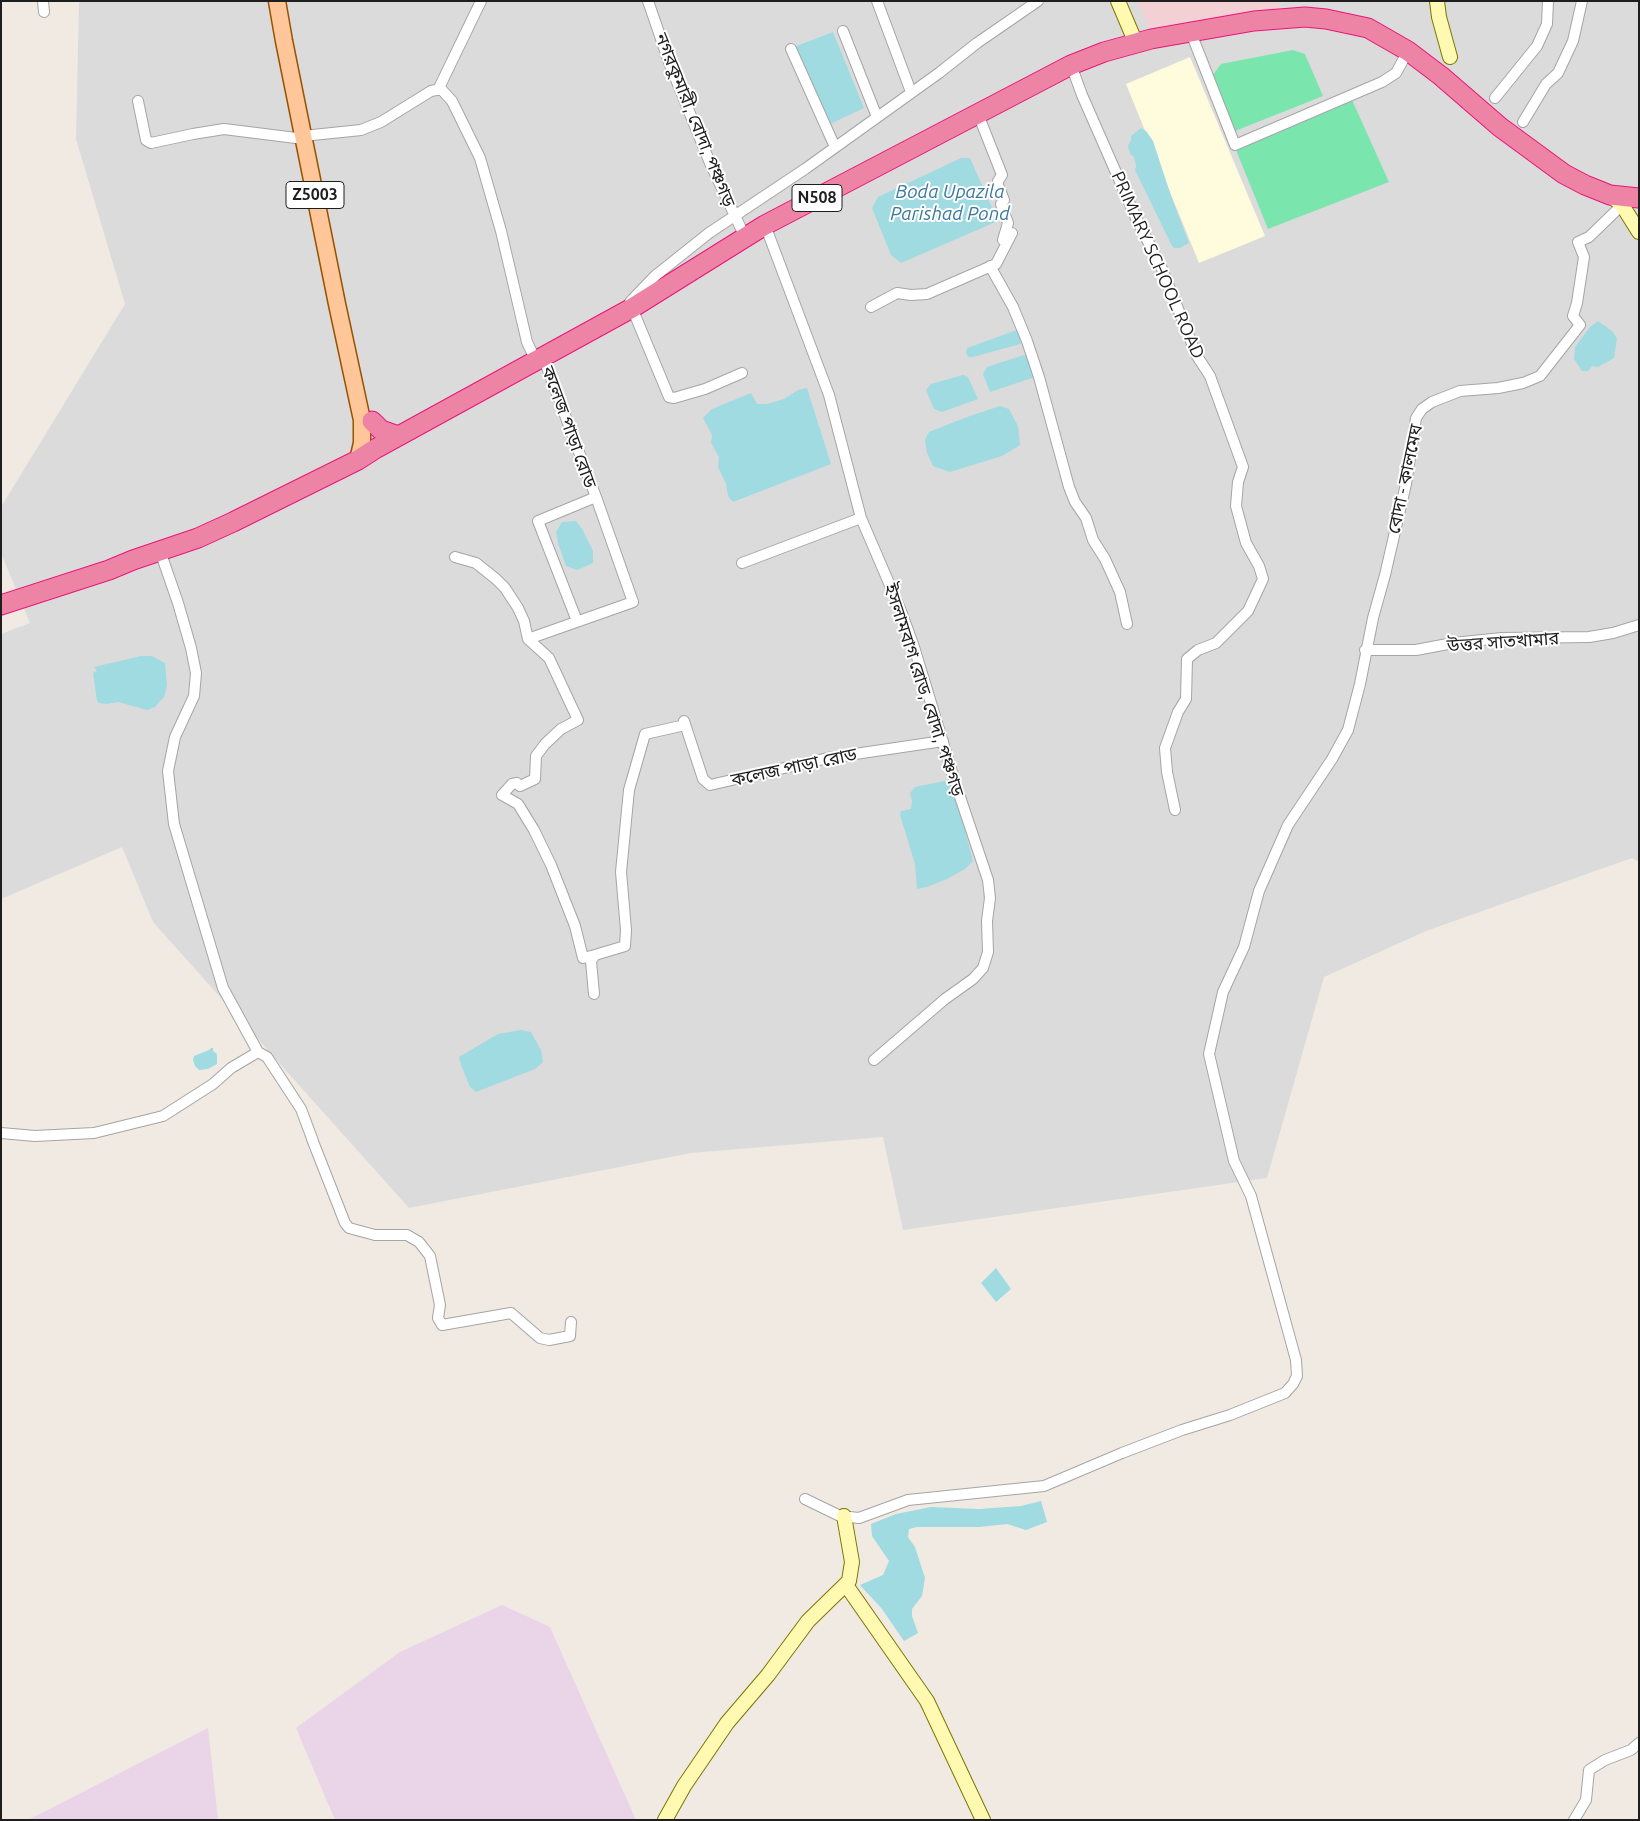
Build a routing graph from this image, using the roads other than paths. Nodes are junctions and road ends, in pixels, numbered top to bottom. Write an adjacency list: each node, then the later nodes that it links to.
1 (277, 1): 24 (main road, Z5003)
2 (481, 1): 17 (street)
3 (648, 1): 27 (street, নগরকুমারী, বোদা, পঞ্চগড়)
4 (877, 1): 18 (street)
5 (1038, 1): 18 (street)
6 (1118, 1): 12 (street)
7 (1437, 1): 15 (street)
8 (1548, 1): 19 (street)
9 (1582, 1): 23 (street)
10 (843, 31): 22 (street)
11 (1191, 33): 14 (highway, N508); 14 (street); 16 (highway, N508)
12 (1135, 41)
13 (791, 49): 25 (street)
14 (1408, 51): 26 (highway, N508)
15 (1450, 57)
16 (1071, 65): 21 (highway, N508); 56 (street, PRIMARY SCHOOL ROAD)
17 (438, 90): 24 (street); 37 (street, কলেজ পাড়া রোড)
18 (911, 92): 22 (street)
19 (1495, 98)
20 (138, 101): 24 (street)
21 (978, 114): 28 (highway, N508); 32 (street)
22 (877, 117): 25 (street)
23 (1523, 122)
24 (304, 138): 39 (main road, Z5003)
25 (835, 147): 27 (street)
26 (1624, 199): 29 (street); 54 (street, বোদা - কালমেঘ)
27 (734, 216): 31 (street, নগরকুমারী, বোদা, পঞ্চগড়); 36 (street)
28 (765, 225): 31 (highway, N508); 45 (street, ইসলামবাগ রোড, বোদা, পঞ্চগড়)
29 (1639, 232)
30 (1012, 233): 32 (street)
31 (745, 237): 35 (highway, N508)
32 (1002, 253): 33 (street)
33 (990, 266): 34 (street); 51 (street)
34 (870, 307)
35 (632, 308): 36 (highway, N508); 38 (street)
36 (613, 318): 37 (highway, N508)
37 (540, 359): 41 (highway, N508); 44 (street, কলেজ পাড়া রোড)
38 (742, 373)
39 (355, 389): 40 (main road, Z5003); 43 (main road, Z5003)
40 (372, 421): 41 (highway); 42 (main road, Z5003)
41 (398, 436): 42 (highway, N508)
42 (377, 448): 43 (highway, N508)
43 (358, 460): 46 (highway, N508)
44 (596, 497): 50 (street, কলেজ পাড়া রোড); 53 (street, কলেজ পাড়া রোড)
45 (861, 518): 48 (street); 55 (street, ইসলামবাগ রোড, বোদা, পঞ্চগড়)
46 (160, 551): 49 (highway, N508); 59 (street)
47 (455, 557): 53 (street)
48 (742, 563)
49 (1, 605)
50 (577, 621)
51 (1127, 624)
52 (1639, 625): 54 (street, উত্তর সাতখামার)
53 (528, 640): 57 (street)
54 (1366, 650): 64 (street, বোদা - কালমেঘ)
55 (943, 741): 57 (street, কলেজ পাড়া রোড); 60 (street, ইসলামবাগ রোড, বোদা, পঞ্চগড়)
56 (1176, 810)
57 (595, 955): 58 (street)
58 (594, 994)
59 (258, 1052): 61 (street); 62 (street)
60 (874, 1060)
61 (1, 1133)
62 (571, 1322)
63 (805, 1499): 64 (street)
64 (844, 1516): 65 (street)
65 (846, 1585): 67 (street); 68 (street)
66 (1639, 1743): 69 (street)
67 (665, 1820)
68 (983, 1820)
69 (1574, 1820)

